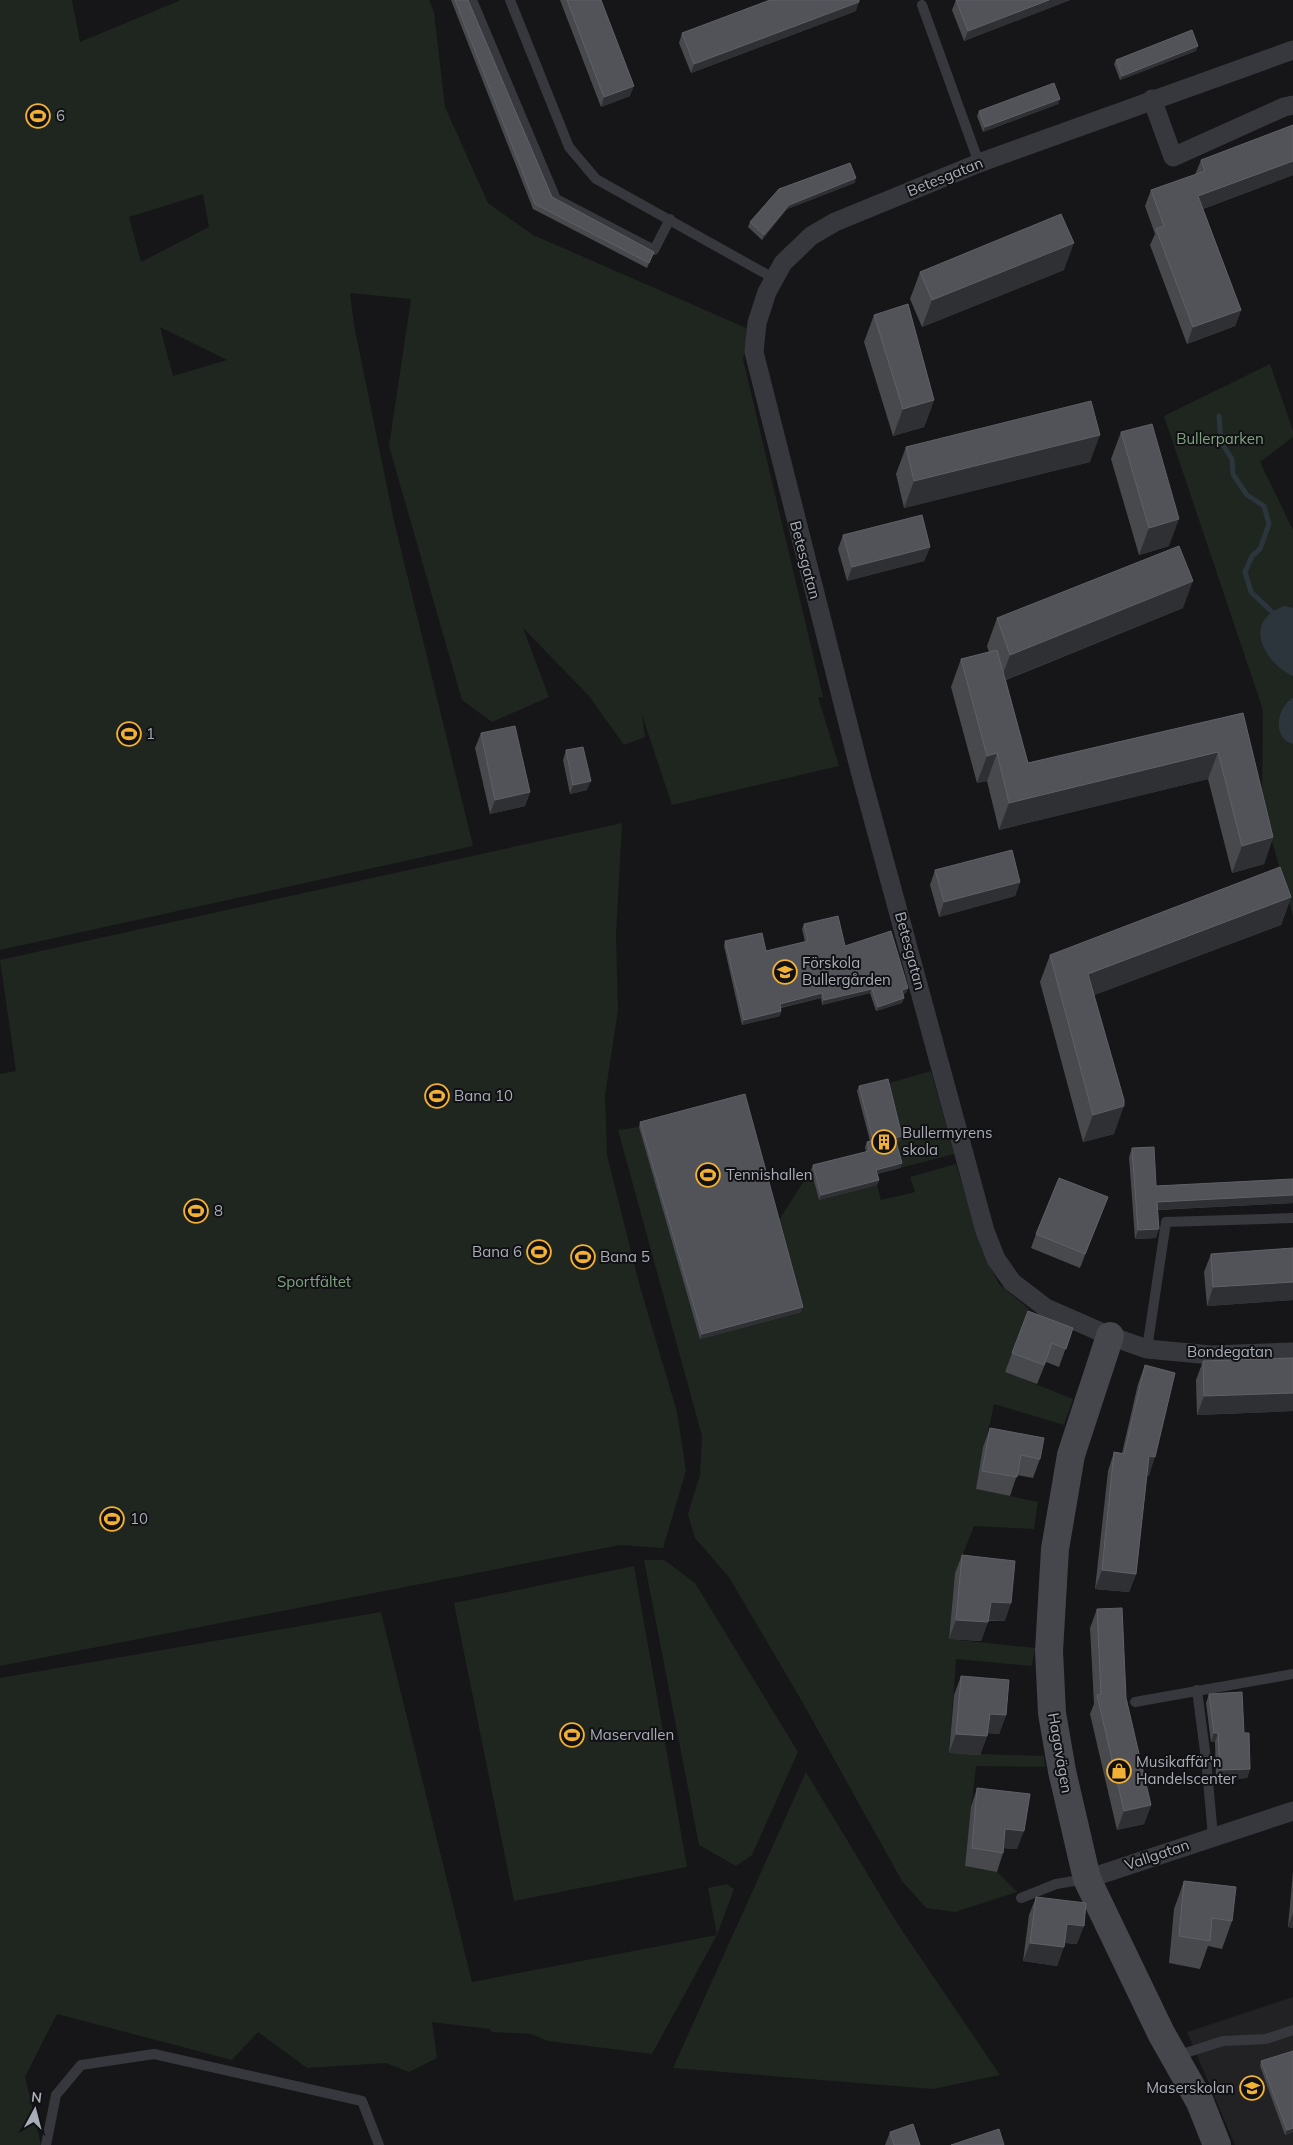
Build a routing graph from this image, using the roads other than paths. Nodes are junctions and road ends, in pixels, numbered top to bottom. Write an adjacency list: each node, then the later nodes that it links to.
1 (472, 0): 8 (lane)
2 (510, 0): 8 (lane)
3 (922, 5): 7 (lane)
4 (1293, 50): 5 (street, Betesgatan)
5 (1152, 99): 6 (street); 7 (street, Betesgatan)
6 (1293, 105)
7 (979, 163): 9 (street, Betesgatan)
8 (670, 219): 9 (lane)
9 (775, 279): 11 (street, Betesgatan)
10 (1293, 1218): 12 (lane)
11 (1110, 1336): 12 (street, Bondegatan); 19 (street, Hagavägen)
12 (1147, 1349): 13 (street, Bondegatan)
13 (1293, 1352)
14 (1293, 1674): 15 (lane)
15 (1197, 1690): 16 (lane); 18 (lane)
16 (1135, 1702)
17 (1293, 1811): 18 (street, Vallgatan)
18 (1213, 1836): 19 (street, Vallgatan)
19 (1087, 1879): 20 (lane, Vallgatan); 22 (street, Hagavägen)
20 (1020, 1898)
21 (1293, 2030): 22 (lane)
22 (1175, 2056): 25 (street, Hagavägen)
23 (46, 2145): 24 (lane)
24 (378, 2145)
25 (1217, 2145)

